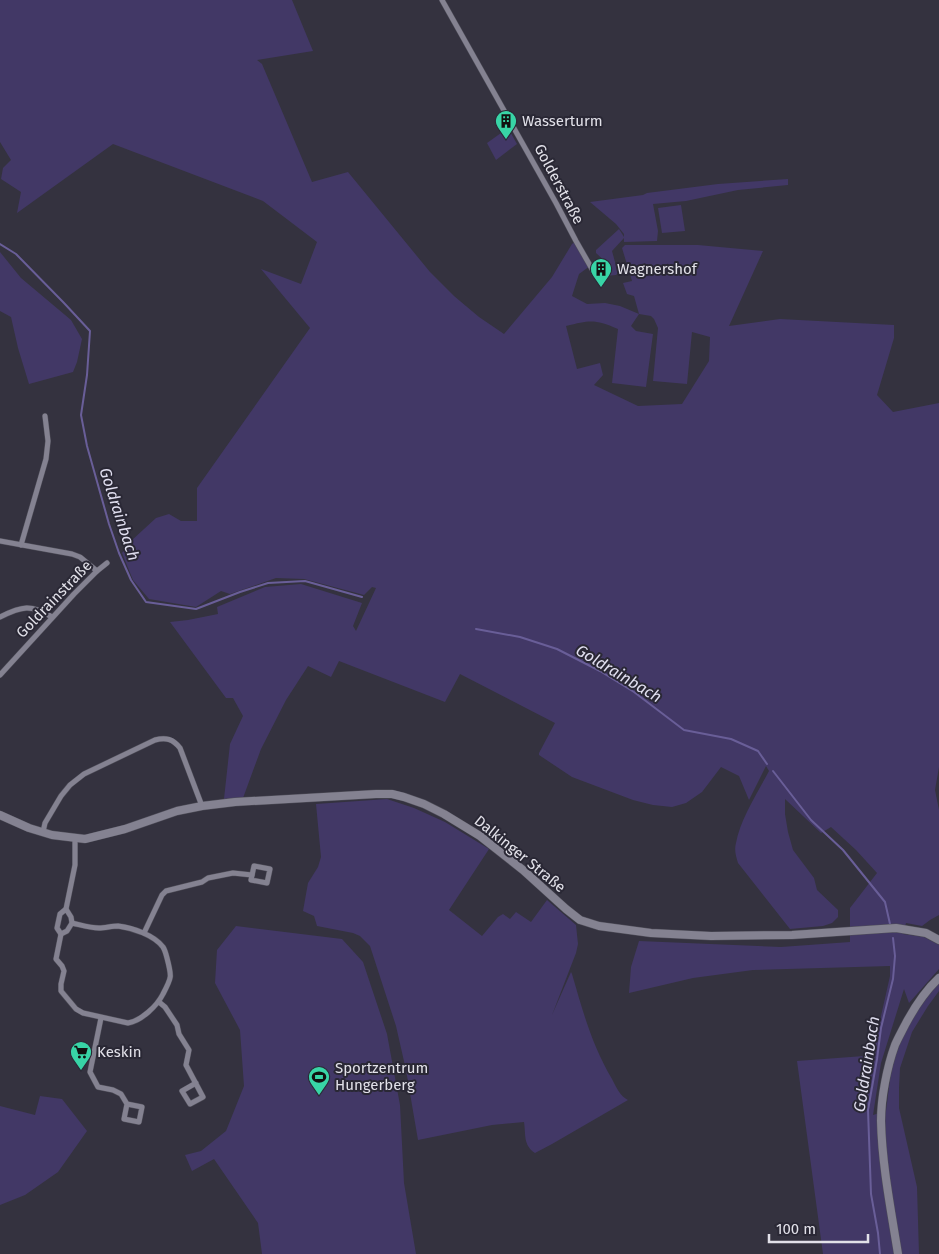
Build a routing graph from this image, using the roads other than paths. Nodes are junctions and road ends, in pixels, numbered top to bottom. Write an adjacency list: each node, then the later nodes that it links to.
1 (442, 0): 2 (street, Golderstraße)
2 (596, 276)
3 (45, 416): 5 (street)
4 (0, 542): 5 (street)
5 (21, 545): 7 (street)
6 (107, 563): 7 (street, Goldrainstraße)
7 (97, 571): 9 (street, Goldrainstraße)
8 (0, 617): 9 (street)
9 (52, 617): 10 (street, Goldrainstraße)
10 (0, 675)
11 (202, 806): 13 (street); 14 (street, Dalkinger Straße); 20 (street, Dalkinger Straße)
12 (0, 815): 13 (street, Dalkinger Straße)
13 (43, 832): 14 (street, Dalkinger Straße)
14 (75, 838): 16 (street)
15 (252, 875): 18 (street)
16 (66, 909): 17 (street); 19 (street)
17 (72, 923): 18 (street); 19 (street)
18 (144, 933): 22 (street)
19 (60, 934): 23 (street)
20 (939, 940)
21 (939, 978): 26 (street)
22 (159, 1002): 23 (street); 24 (street)
23 (101, 1018): 25 (street)
24 (196, 1083)
25 (127, 1104)
26 (898, 1254)

